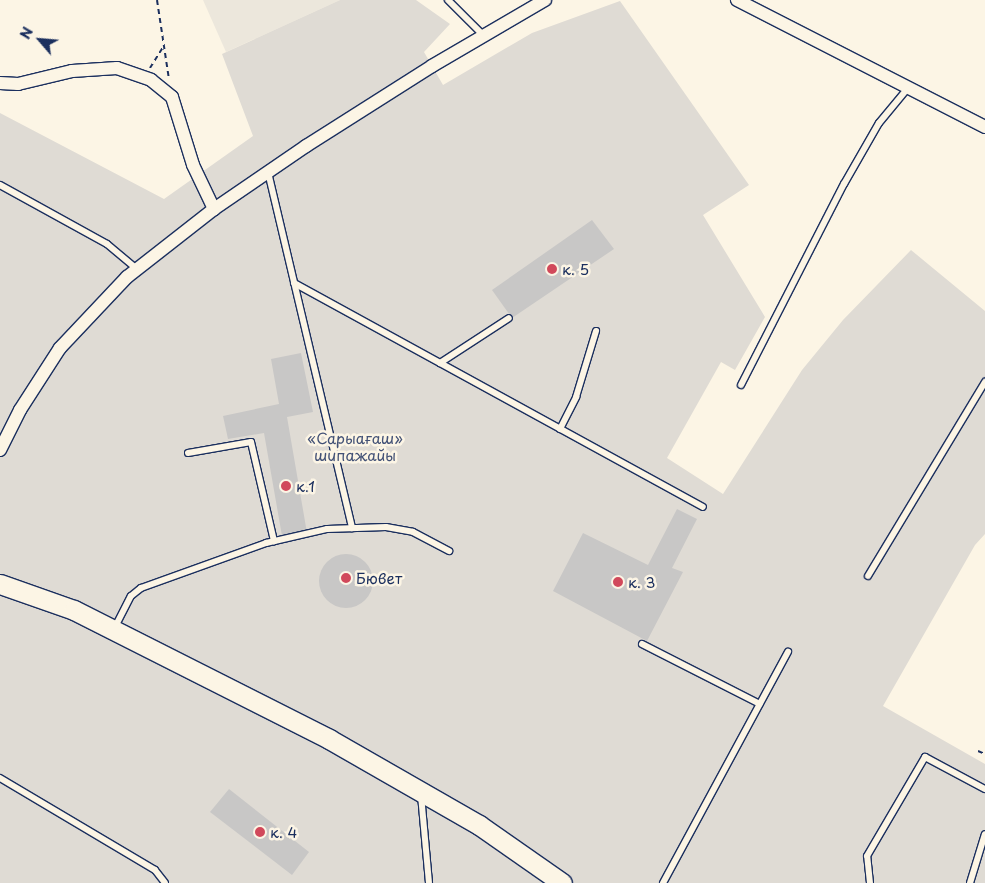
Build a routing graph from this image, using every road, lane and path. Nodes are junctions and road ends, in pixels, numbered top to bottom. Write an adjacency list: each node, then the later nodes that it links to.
1 (157, 0): 6 (path)
2 (448, 0): 5 (lane)
3 (545, 0): 5 (street)
4 (737, 0): 9 (street)
5 (484, 36): 12 (street)
6 (164, 45): 7 (path); 10 (path)
7 (141, 76): 8 (street); 10 (street)
8 (0, 83)
9 (908, 88): 11 (street); 21 (lane)
10 (172, 97): 14 (street)
11 (985, 127)
12 (268, 172): 14 (street); 16 (lane)
13 (0, 185): 15 (lane)
14 (214, 209): 15 (street)
15 (137, 269): 23 (street)
16 (294, 283): 19 (lane); 26 (lane)
17 (509, 318): 19 (lane)
18 (596, 331): 22 (lane)
19 (440, 363): 22 (lane)
20 (985, 382): 29 (lane)
21 (741, 385)
22 (560, 429): 25 (lane)
23 (0, 450)
24 (188, 453): 27 (lane)
25 (703, 507)
26 (352, 528): 27 (lane); 28 (lane)
27 (274, 541): 31 (lane)
28 (449, 552)
29 (868, 576)
30 (0, 584): 31 (main road)
31 (113, 630): 39 (main road)
32 (642, 644): 34 (lane)
33 (788, 652): 34 (lane)
34 (760, 704): 44 (lane)
35 (978, 751): 36 (path)
36 (985, 754)
37 (0, 778): 41 (lane)
38 (985, 789): 45 (lane)
39 (420, 791): 42 (lane); 43 (main road)
40 (985, 834): 46 (lane)
41 (165, 883)
42 (429, 883)
43 (562, 883)
44 (664, 883)
45 (870, 883)
46 (970, 883)

